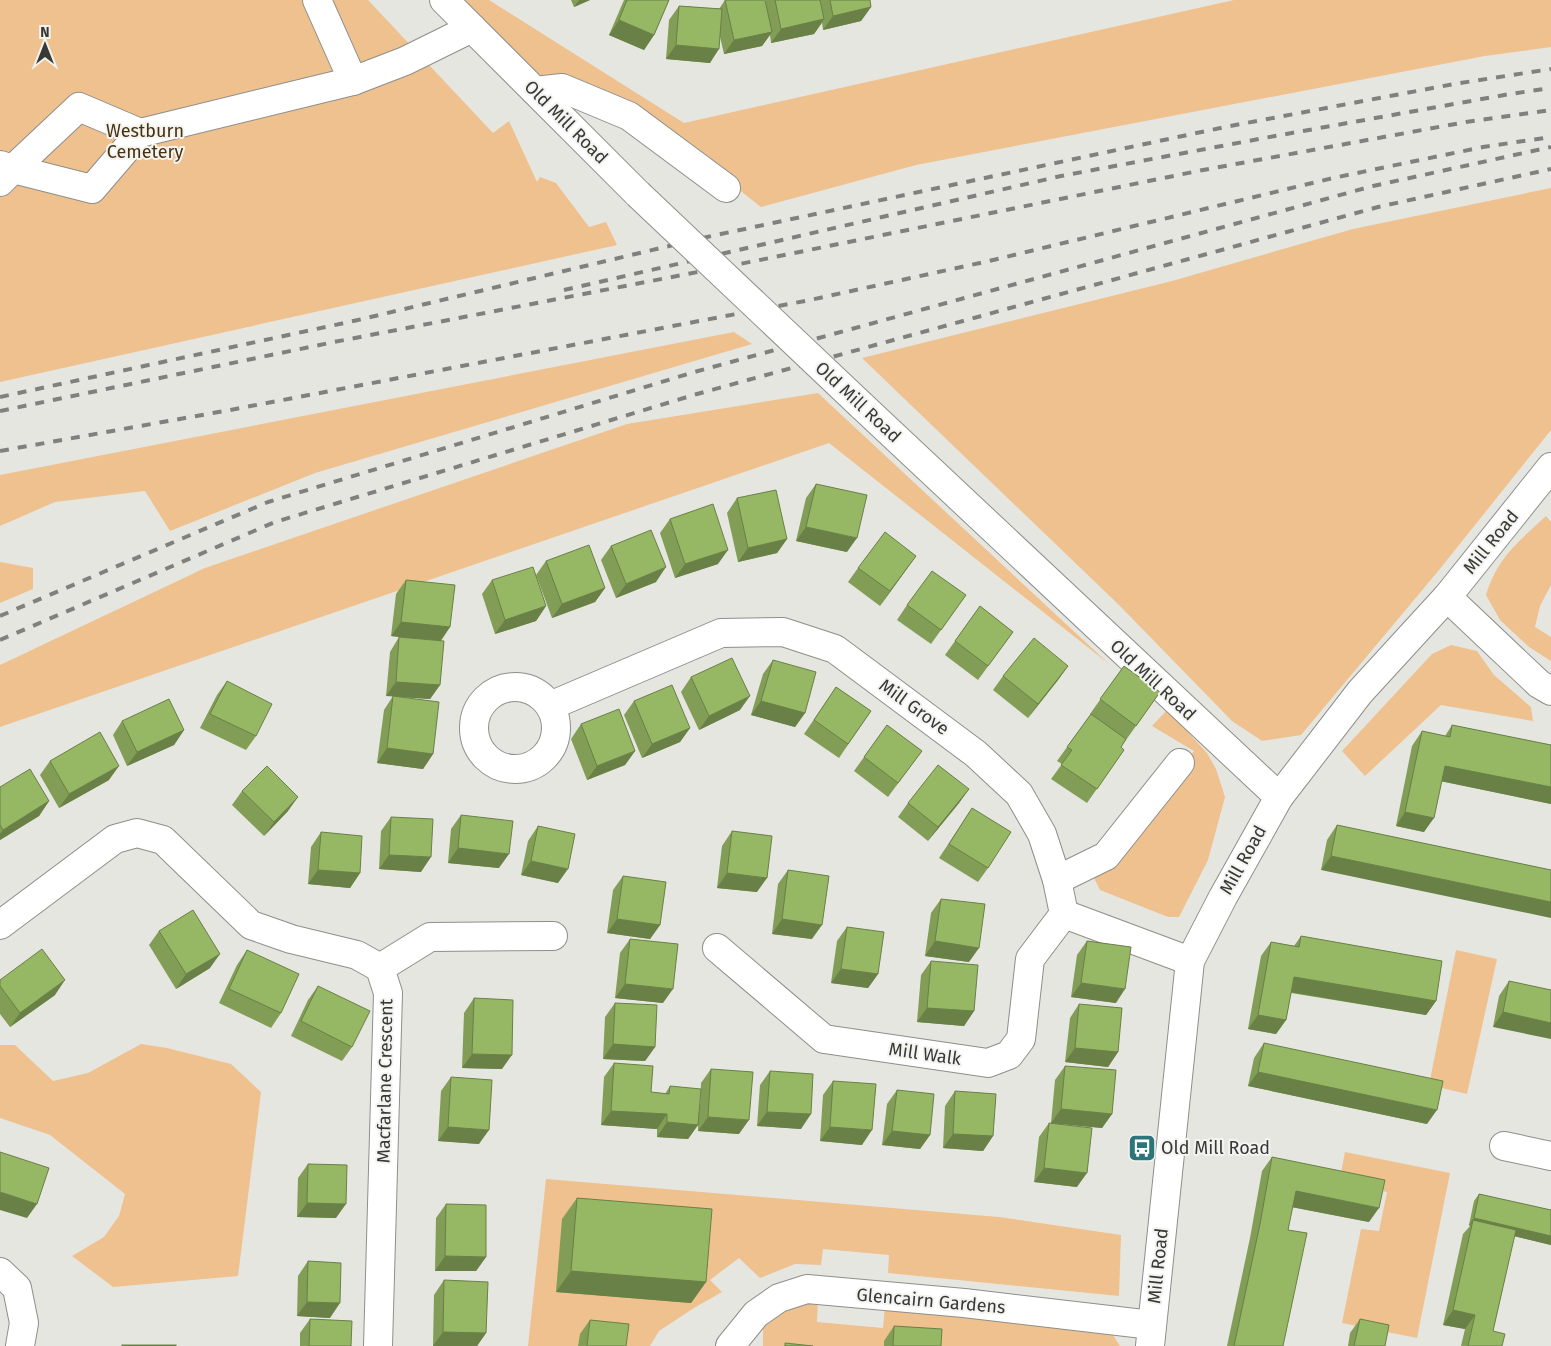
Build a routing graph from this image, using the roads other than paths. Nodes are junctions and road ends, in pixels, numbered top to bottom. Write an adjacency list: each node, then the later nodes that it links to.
1 (317, 0): 4 (street)
2 (444, 0): 3 (street, Old Mill Road)
3 (472, 28): 4 (street); 5 (street, Old Mill Road)
4 (353, 81): 6 (street)
5 (535, 91): 8 (street); 14 (street, Old Mill Road, bridge)
6 (140, 134): 7 (street); 7 (street)
7 (4, 172)
8 (726, 188)
9 (1551, 467): 10 (street, Mill Road)
10 (1447, 597): 11 (street); 14 (street, Mill Road)
11 (1551, 691)
12 (550, 706): 15 (street, Mill Grove)
13 (1180, 763): 15 (street)
14 (1278, 797): 20 (street, Mill Road)
15 (1057, 880): 16 (street, Mill Grove)
16 (1064, 914): 19 (street, Mill Walk); 20 (street)
17 (0, 925): 21 (street)
18 (553, 936): 21 (street)
19 (717, 948)
20 (1190, 961): 25 (street, Mill Road)
21 (380, 968): 27 (street, Macfarlane Crescent)
22 (1504, 1146): 23 (street)
23 (1551, 1156)
24 (0, 1272): 26 (street)
25 (1151, 1335): 28 (street, Glencairn Gardens)
26 (20, 1346)
27 (378, 1346)
28 (730, 1346)

